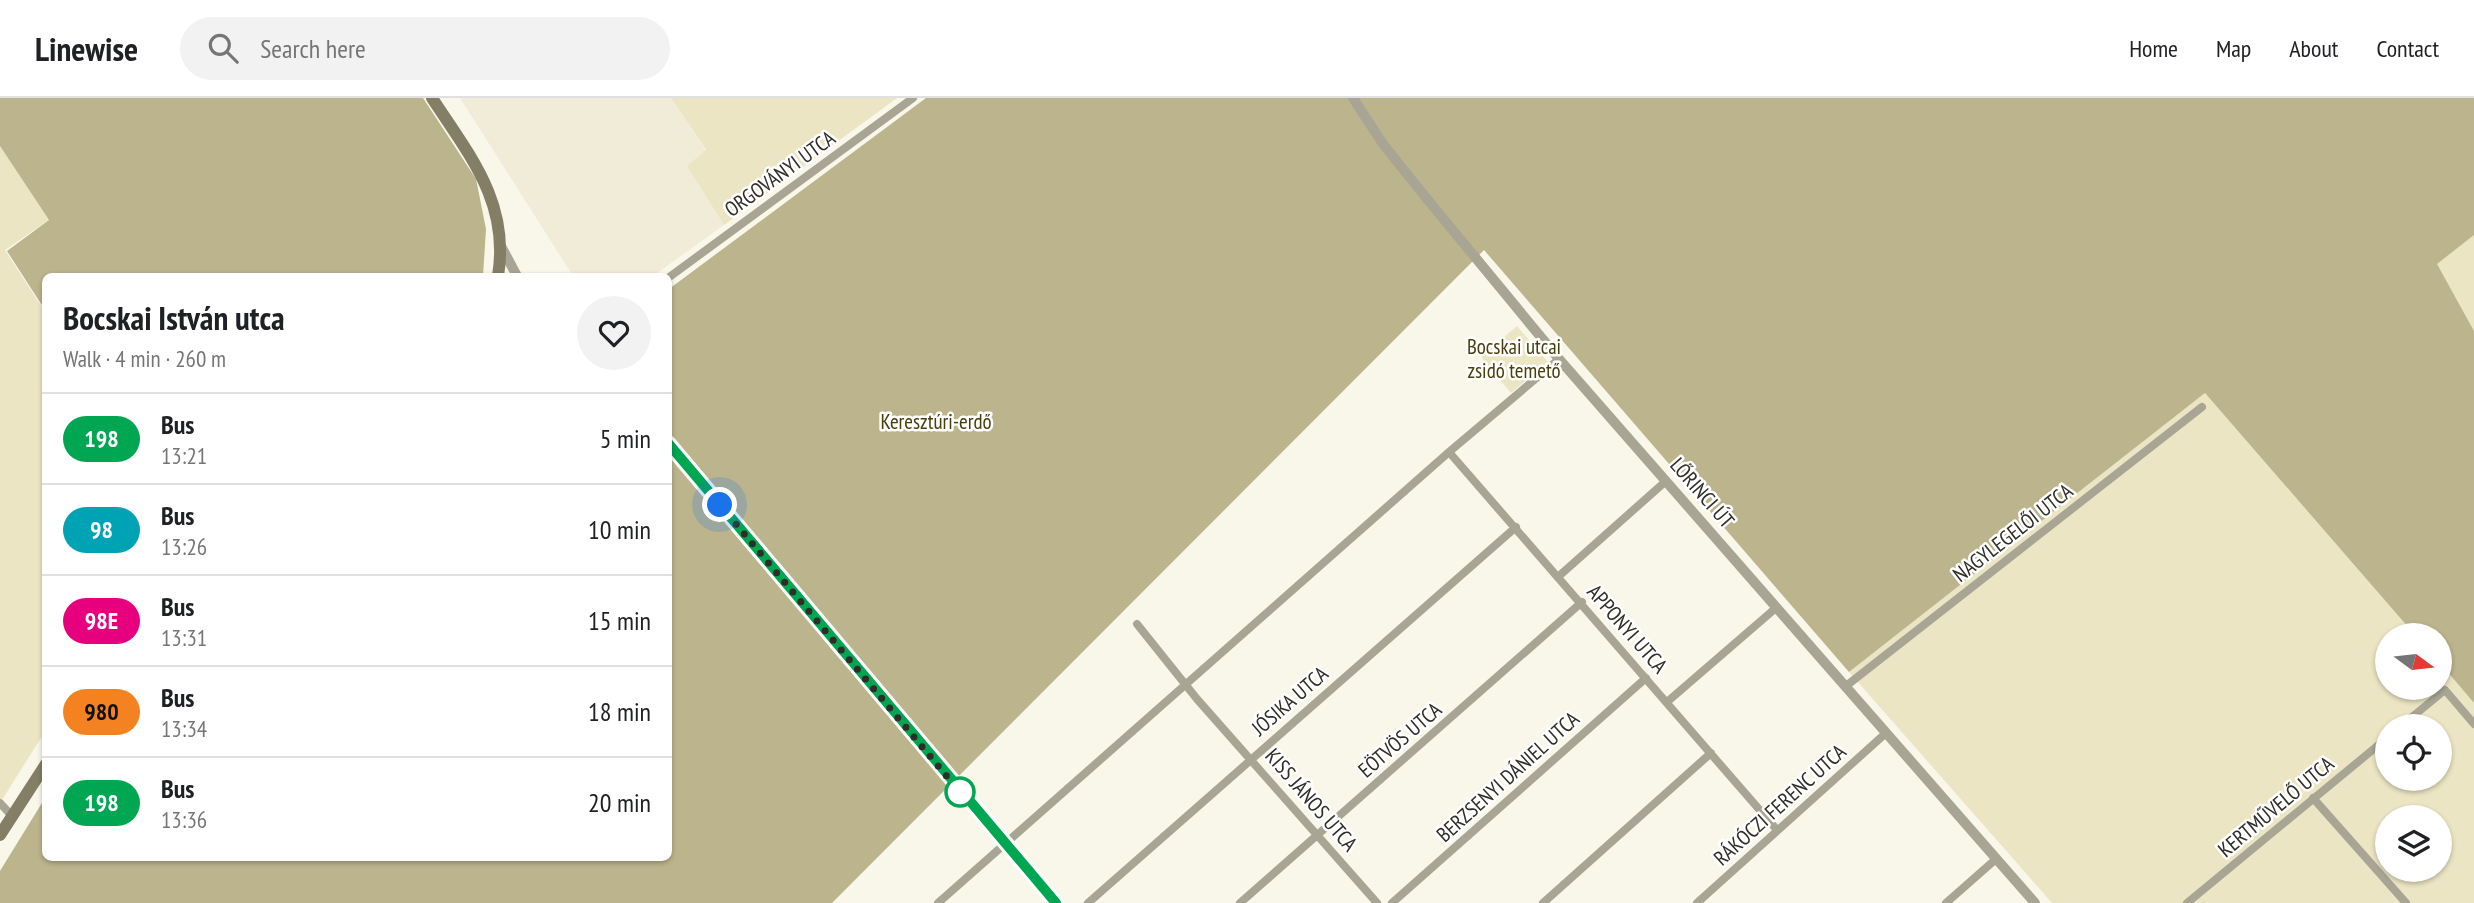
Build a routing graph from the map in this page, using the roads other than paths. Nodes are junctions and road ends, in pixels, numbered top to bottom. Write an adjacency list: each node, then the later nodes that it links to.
1 (432, 98): 4 (main road)
2 (1353, 98): 8 (street, LŐRINCI ÚT)
3 (907, 100): 7 (street, ORGOVÁNYI UTCA)
4 (500, 242): 5 (main road); 6 (street)
5 (498, 273)
6 (515, 273)
7 (672, 275)
8 (1559, 359): 11 (street); 12 (street, LŐRINCI ÚT)
9 (2202, 407): 20 (street, NAGYLEGELŐI UTCA)
10 (672, 449): 35 (street)
11 (1449, 452): 13 (street, APPONYI UTCA); 19 (street)
12 (1666, 481): 14 (street); 16 (street, LŐRINCI ÚT)
13 (1516, 527): 14 (street, APPONYI UTCA); 27 (street, JÓSIKA UTCA)
14 (1559, 576): 15 (street, APPONYI UTCA)
15 (1582, 603): 18 (street, APPONYI UTCA); 34 (street, EÖTVÖS UTCA)
16 (1777, 607): 20 (street, LŐRINCI ÚT); 21 (street)
17 (1137, 624): 19 (street, KISS JÁNOS UTCA)
18 (1646, 678): 21 (street, APPONYI UTCA); 43 (street, BERZSENYI DÁNIEL UTCA)
19 (1187, 684): 27 (street, KISS JÁNOS UTCA); 35 (street)
20 (1846, 686): 24 (street, LŐRINCI ÚT)
21 (1667, 702): 26 (street, APPONYI UTCA)
22 (2416, 714): 23 (street)
23 (2474, 724)
24 (1886, 733): 32 (street, RÁKÓCZI FERENC UTCA); 36 (street, LŐRINCI ÚT)
25 (2375, 748): 29 (street, KERTMŰVELŐ UTCA)
26 (1711, 753): 32 (street, APPONYI UTCA); 44 (street)
27 (1251, 759): 34 (street, KISS JÁNOS UTCA); 40 (street, JÓSIKA UTCA)
28 (42, 770): 31 (main road)
29 (2313, 799): 37 (street, KERTMŰVELŐ UTCA); 49 (street)
30 (0, 803): 31 (street)
31 (12, 816): 33 (main road)
32 (1777, 830): 45 (street, RÁKÓCZI FERENC UTCA)
33 (0, 835)
34 (1318, 835): 41 (street, EÖTVÖS UTCA); 42 (street, KISS JÁNOS UTCA)
35 (1004, 844): 38 (street); 39 (street)
36 (1996, 859): 46 (street); 47 (street, LŐRINCI ÚT)
37 (2198, 899): 48 (street, KERTMŰVELŐ UTCA)
38 (938, 903)
39 (1056, 903)
40 (1088, 903)
41 (1240, 903)
42 (1377, 903)
43 (1392, 903)
44 (1543, 903)
45 (1697, 903)
46 (1946, 903)
47 (2035, 903)
48 (2187, 903)
49 (2406, 903)

